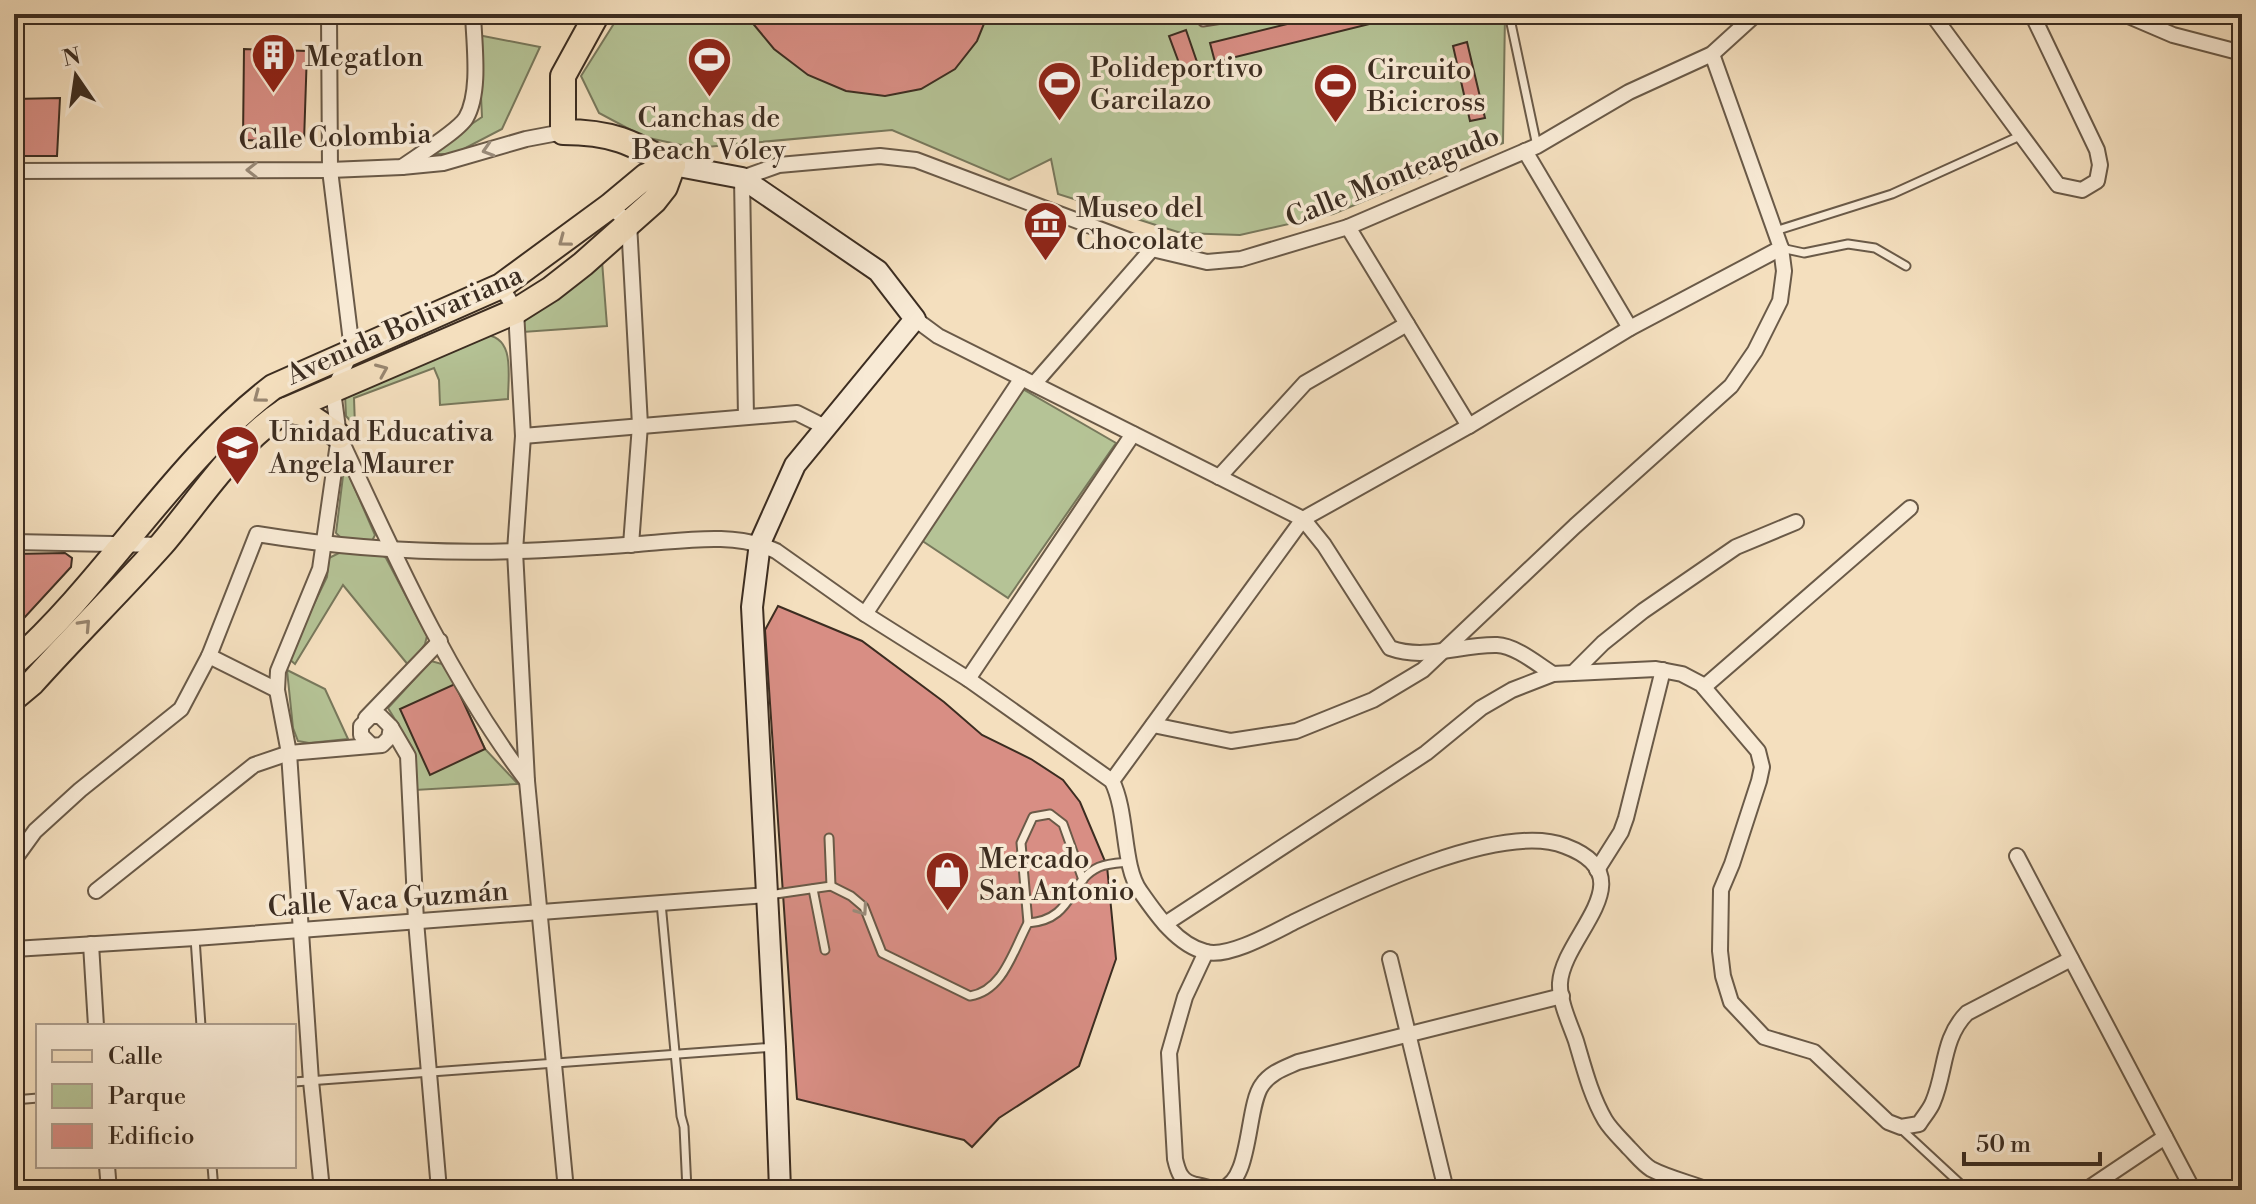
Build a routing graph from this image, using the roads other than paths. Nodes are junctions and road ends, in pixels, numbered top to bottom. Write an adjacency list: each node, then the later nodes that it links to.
1 (329, 14): 20 (street)
2 (473, 14): 19 (street)
3 (1047, 14): 11 (lane)
4 (1195, 14): 5 (lane)
5 (1254, 14)
6 (1509, 14): 17 (lane)
7 (1756, 14): 14 (street, Calle Monteagudo)
8 (1932, 14): 16 (street)
9 (2032, 14): 16 (street)
10 (2124, 14): 13 (street)
11 (1037, 18)
12 (591, 19): 15 (main road)
13 (2242, 53)
14 (1712, 54): 17 (street, Calle Monteagudo); 26 (street)
15 (563, 132): 18 (main road, Calle Colombia); 19 (street, Calle Colombia, one-way to 19)
16 (2022, 135): 26 (lane)
17 (1531, 148): 25 (street, Calle Monteagudo); 34 (street)
18 (673, 165): 22 (street, Calle Colombia); 23 (main road, Avenida Bolivariana); 24 (main road, Avenida Bolivariana)
19 (402, 167): 20 (street, Calle Colombia)
20 (330, 170): 21 (street, Calle Colombia, one-way to 21); 35 (street)
21 (14, 171)
22 (742, 178): 28 (street, Calle Monteagudo); 32 (street); 39 (street)
23 (610, 206): 24 (street); 30 (main road, Avenida Bolivariana, one-way to 30)
24 (629, 223): 31 (main road, Avenida Bolivariana); 40 (street)
25 (1348, 227): 28 (street, Calle Monteagudo); 33 (street)
26 (1775, 231): 27 (street)
27 (1781, 248): 29 (lane); 34 (street); 60 (street)
28 (1152, 249): 36 (street)
29 (1906, 266)
30 (501, 286): 31 (street); 35 (main road, Avenida Bolivariana)
31 (516, 311): 37 (main road, Avenida Bolivariana, one-way to 31); 45 (street)
32 (915, 319): 36 (street); 42 (street)
33 (1407, 324): 41 (street); 46 (street)
34 (1630, 328): 41 (street)
35 (352, 350): 37 (street); 51 (main road, Avenida Bolivariana, one-way to 51)
36 (1028, 381): 43 (street); 58 (street)
37 (333, 391): 38 (main road, Avenida Bolivariana); 44 (street)
38 (286, 410): 44 (main road); 53 (main road, Avenida Bolivariana)
39 (746, 417): 40 (street); 42 (street)
40 (640, 425): 45 (street); 55 (street)
41 (1469, 426): 48 (street)
42 (825, 427): 52 (street)
43 (1133, 434): 46 (street); 66 (street)
44 (339, 436): 54 (street); 56 (street)
45 (523, 436): 57 (street)
46 (1219, 477): 48 (street)
47 (1910, 508): 67 (street)
48 (1303, 519): 60 (street); 72 (street)
49 (1796, 522): 64 (street)
50 (14, 542): 51 (street)
51 (127, 542): 53 (street); 62 (main road, Avenida Bolivariana)
52 (760, 543): 55 (street); 58 (street); 90 (street)
53 (161, 545): 69 (main road, Avenida Bolivariana, one-way to 53)
54 (324, 545): 56 (street); 61 (street); 68 (street)
55 (631, 545): 57 (street)
56 (392, 549): 57 (street); 59 (street)
57 (515, 551): 77 (street)
58 (865, 614): 66 (street)
59 (440, 641): 70 (street); 77 (street)
60 (1443, 651): 65 (street); 72 (street)
61 (209, 656): 68 (street); 83 (street)
62 (14, 663)
63 (1663, 670): 64 (street); 67 (street); 85 (street)
64 (1575, 671): 65 (street)
65 (1553, 674): 95 (street)
66 (968, 679): 78 (street)
67 (1704, 687): 116 (street)
68 (277, 690): 76 (street)
69 (14, 698)
70 (385, 717): 71 (street); 73 (street); 74 (street)
71 (364, 722): 74 (street); 75 (street)
72 (1153, 725): 78 (street)
73 (399, 742): 74 (street); 93 (street)
74 (376, 745): 75 (street)
75 (341, 749): 76 (street)
76 (289, 753): 89 (street); 96 (street)
77 (527, 781): 92 (street)
78 (1112, 781): 84 (street)
79 (2242, 786): 80 (street)
80 (2242, 805)
81 (829, 838): 87 (lane)
82 (2017, 856): 103 (street)
83 (14, 860)
84 (1130, 862): 86 (lane); 95 (street)
85 (1597, 870): 101 (street); 104 (street)
86 (1083, 880): 94 (lane); 94 (lane)
87 (831, 886): 88 (lane); 94 (lane, one-way to 94)
88 (813, 889): 90 (lane); 100 (lane)
89 (96, 891)
90 (766, 895): 91 (street, Calle Vaca Guzmán); 108 (street)
91 (661, 903): 92 (street, Calle Vaca Guzmán); 109 (lane)
92 (538, 912): 93 (street, Calle Vaca Guzmán); 110 (street)
93 (416, 921): 96 (street, Calle Vaca Guzmán); 111 (street)
94 (1028, 923)
95 (1165, 924): 101 (street)
96 (302, 930): 97 (street, Calle Vaca Guzmán); 112 (street)
97 (195, 938): 98 (street, Calle Vaca Guzmán); 106 (lane)
98 (91, 944): 99 (street, Calle Vaca Guzmán); 105 (street)
99 (14, 949)
100 (825, 950)
101 (1206, 952): 107 (street)
102 (1390, 959): 107 (street)
103 (2071, 959): 116 (street); 117 (street)
104 (1562, 996): 107 (street); 128 (street)
105 (96, 1024)
106 (201, 1024)
107 (1409, 1034): 127 (street)
108 (775, 1047): 109 (lane); 126 (street)
109 (676, 1054): 110 (lane); 125 (lane)
110 (553, 1062): 111 (lane); 124 (street)
111 (430, 1071): 112 (lane); 123 (street)
112 (311, 1081): 113 (lane); 122 (street)
113 (296, 1082)
114 (36, 1098): 115 (lane)
115 (14, 1100)
116 (1897, 1126): 129 (lane)
117 (2165, 1137): 130 (street); 131 (street)
118 (107, 1168): 120 (street)
119 (212, 1168): 121 (lane)
120 (109, 1190)
121 (214, 1190)
122 (322, 1190)
123 (439, 1190)
124 (566, 1190)
125 (687, 1190)
126 (780, 1190)
127 (1446, 1190)
128 (1708, 1190)
129 (1967, 1190)
130 (2086, 1190)
131 (2193, 1190)

